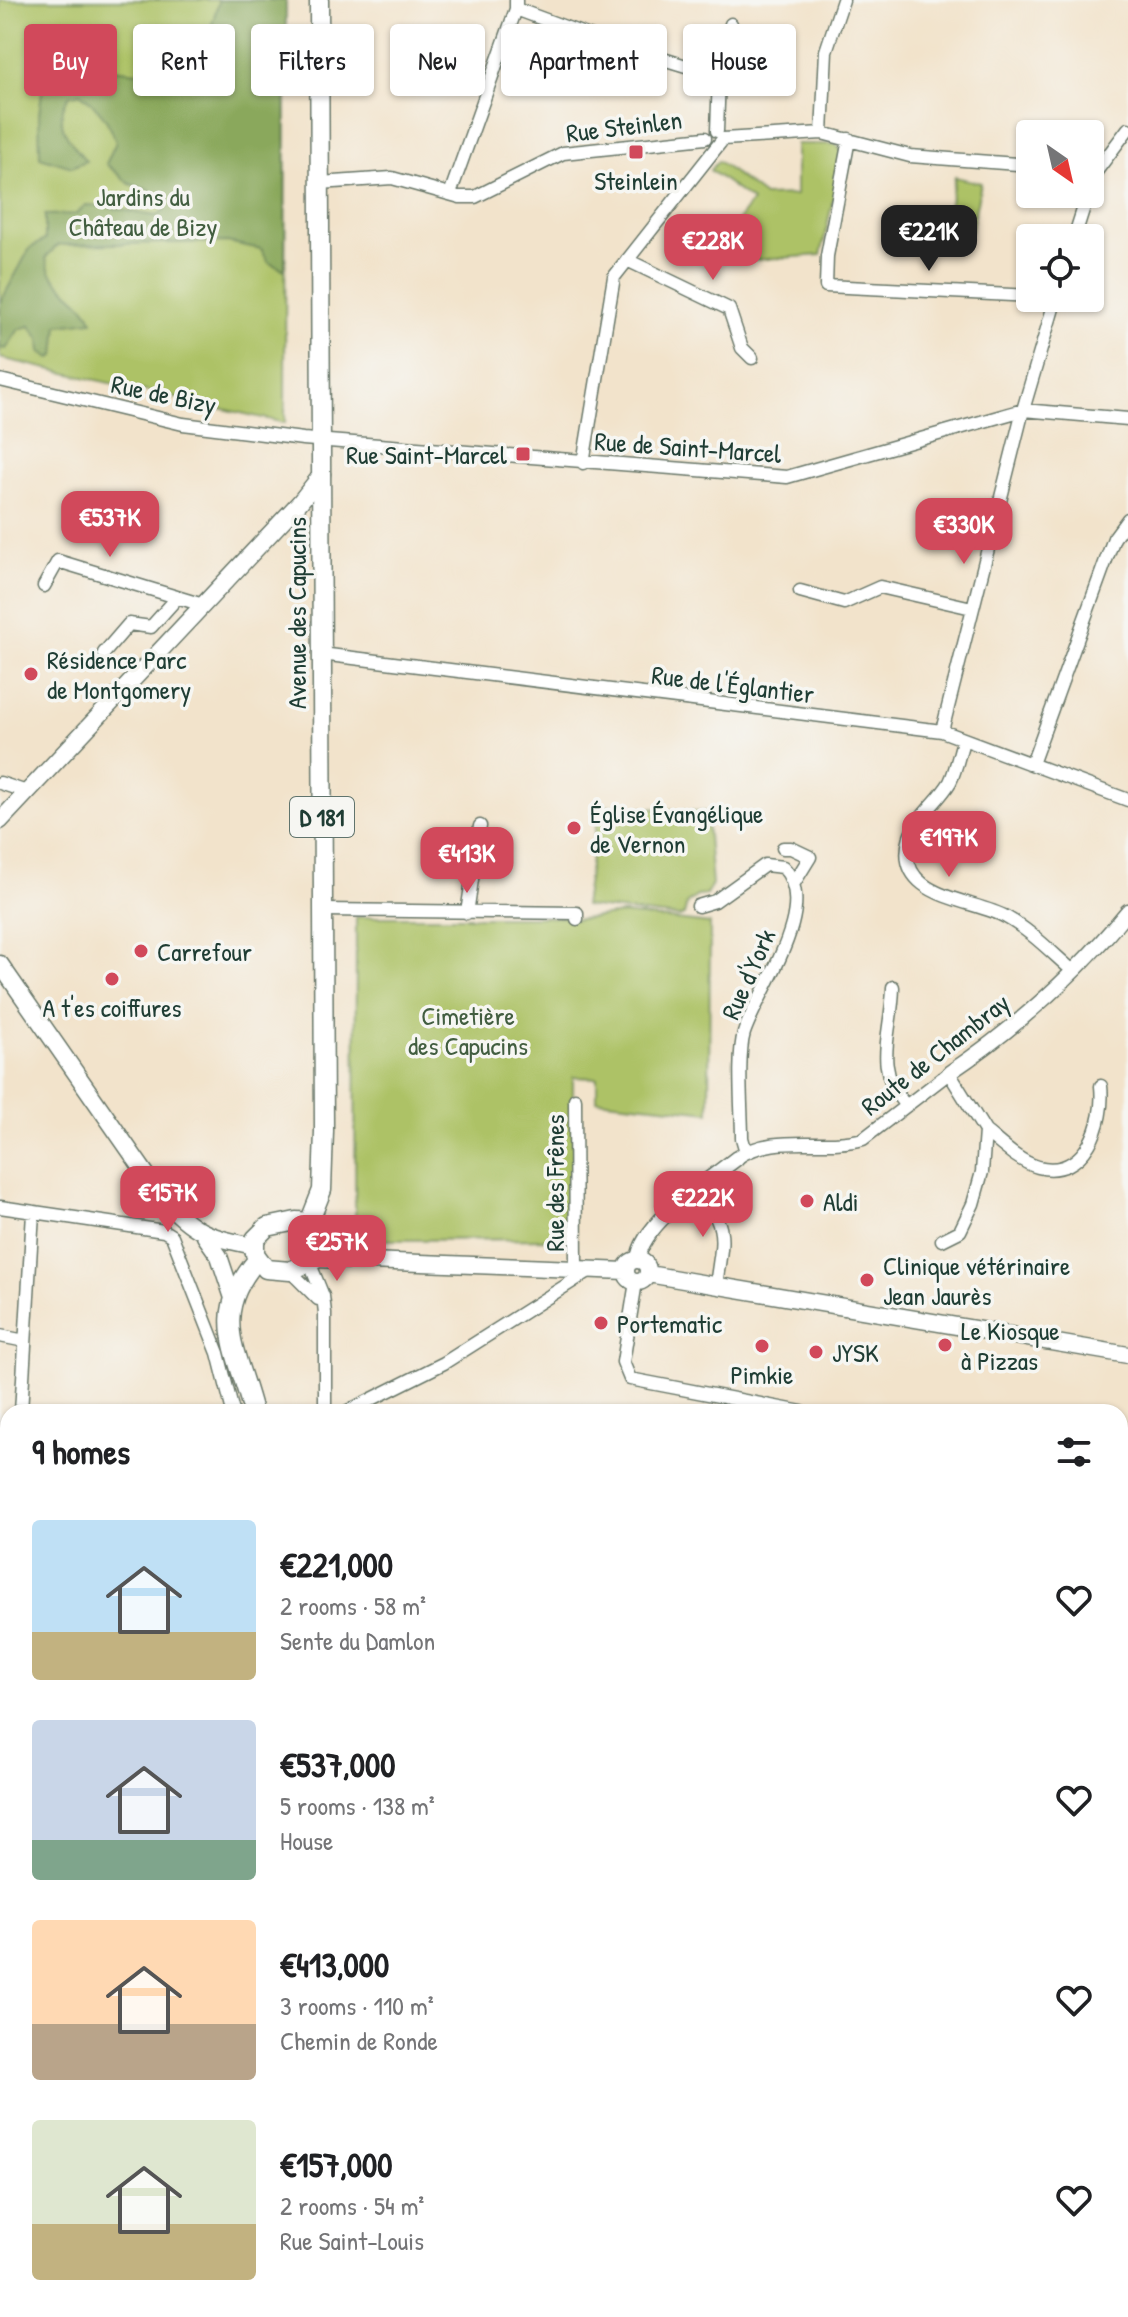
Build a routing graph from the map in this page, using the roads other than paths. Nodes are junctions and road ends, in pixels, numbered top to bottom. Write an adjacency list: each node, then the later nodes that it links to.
1 (319, 0): 12 (main road, Avenue des Capucins / D 181)
2 (843, 0): 7 (street)
3 (516, 4): 4 (street); 13 (street)
4 (683, 65)
5 (717, 96): 8 (street)
6 (1128, 129): 10 (street)
7 (822, 133): 8 (street, Rue Steinlen); 9 (street, Rue Steinlen)
8 (714, 139): 13 (street, Rue Steinlen); 14 (street)
9 (849, 139): 11 (street, Rue Steinlen); 15 (street)
10 (1104, 158)
11 (1016, 164)
12 (320, 183): 13 (street, Rue Steinlen); 21 (main road, Avenue des Capucins / D 181)
13 (450, 194)
14 (627, 260): 17 (street); 22 (street)
15 (1016, 295)
16 (1052, 312): 19 (street)
17 (752, 358)
18 (0, 380): 21 (street, Rue de Bizy)
19 (1023, 410): 20 (street); 22 (street, Rue de Saint-Marcel); 31 (street)
20 (1128, 419)
21 (321, 442): 22 (street, Rue de Saint-Marcel); 23 (main road, Avenue des Capucins / D 181)
22 (583, 463)
23 (322, 474): 24 (main road); 25 (main road, Avenue des Capucins / D 181)
24 (300, 502): 25 (main road); 30 (main road)
25 (322, 503): 33 (main road, Avenue des Capucins / D 181)
26 (1128, 519): 36 (street)
27 (44, 586): 29 (street)
28 (800, 591): 31 (street)
29 (177, 598): 30 (street); 32 (street)
30 (203, 605): 38 (main road)
31 (972, 608): 34 (street)
32 (104, 653)
33 (321, 654): 34 (street, Rue de l'Églantier); 45 (main road, Avenue des Capucins / D 181)
34 (942, 731): 35 (street, Rue de l'Églantier)
35 (963, 741): 36 (street, Rue de l'Églantier); 50 (street)
36 (1032, 764): 39 (street, Rue de l'Églantier)
37 (0, 783): 38 (street)
38 (27, 792): 40 (main road)
39 (1128, 800)
40 (0, 821)
41 (480, 826): 47 (street)
42 (783, 848): 43 (street, Rue d'York)
43 (794, 883): 44 (street); 57 (street, Rue d'York)
44 (698, 906)
45 (323, 910): 47 (street); 61 (main road, Avenue des Capucins / D 181)
46 (1128, 911): 50 (street, Route de Chambray)
47 (467, 913): 48 (street)
48 (577, 919)
49 (0, 964): 62 (main road)
50 (1073, 971): 52 (street, Route de Chambray)
51 (893, 987): 55 (street)
52 (949, 1073): 55 (street, Route de Chambray); 56 (street)
53 (1101, 1086): 56 (street)
54 (575, 1099): 68 (street, Rue des Frênes)
55 (905, 1105): 57 (street, Route de Chambray)
56 (985, 1131): 63 (street)
57 (742, 1155): 58 (street, Route de Chambray)
58 (698, 1189): 67 (street, Route de Chambray); 69 (street)
59 (0, 1207): 60 (street)
60 (33, 1213): 74 (street); 77 (street)
61 (309, 1223): 64 (main road); 65 (main road)
62 (205, 1236): 64 (main road); 70 (main road)
63 (942, 1240)
64 (255, 1253): 66 (main road); 70 (main road)
65 (316, 1255): 66 (main road); 68 (main road); 71 (street)
66 (282, 1271): 71 (street); 72 (main road)
67 (637, 1272): 68 (main road); 69 (main road); 81 (street)
68 (573, 1275): 80 (street)
69 (716, 1286): 75 (main road)
70 (232, 1295): 72 (main road)
71 (325, 1313): 79 (street)
72 (231, 1331): 78 (main road)
73 (0, 1336): 74 (street)
74 (25, 1341): 76 (street)
75 (1128, 1355)
76 (21, 1404)
77 (231, 1404)
78 (251, 1404)
79 (325, 1404)
80 (362, 1404)
81 (760, 1404)

